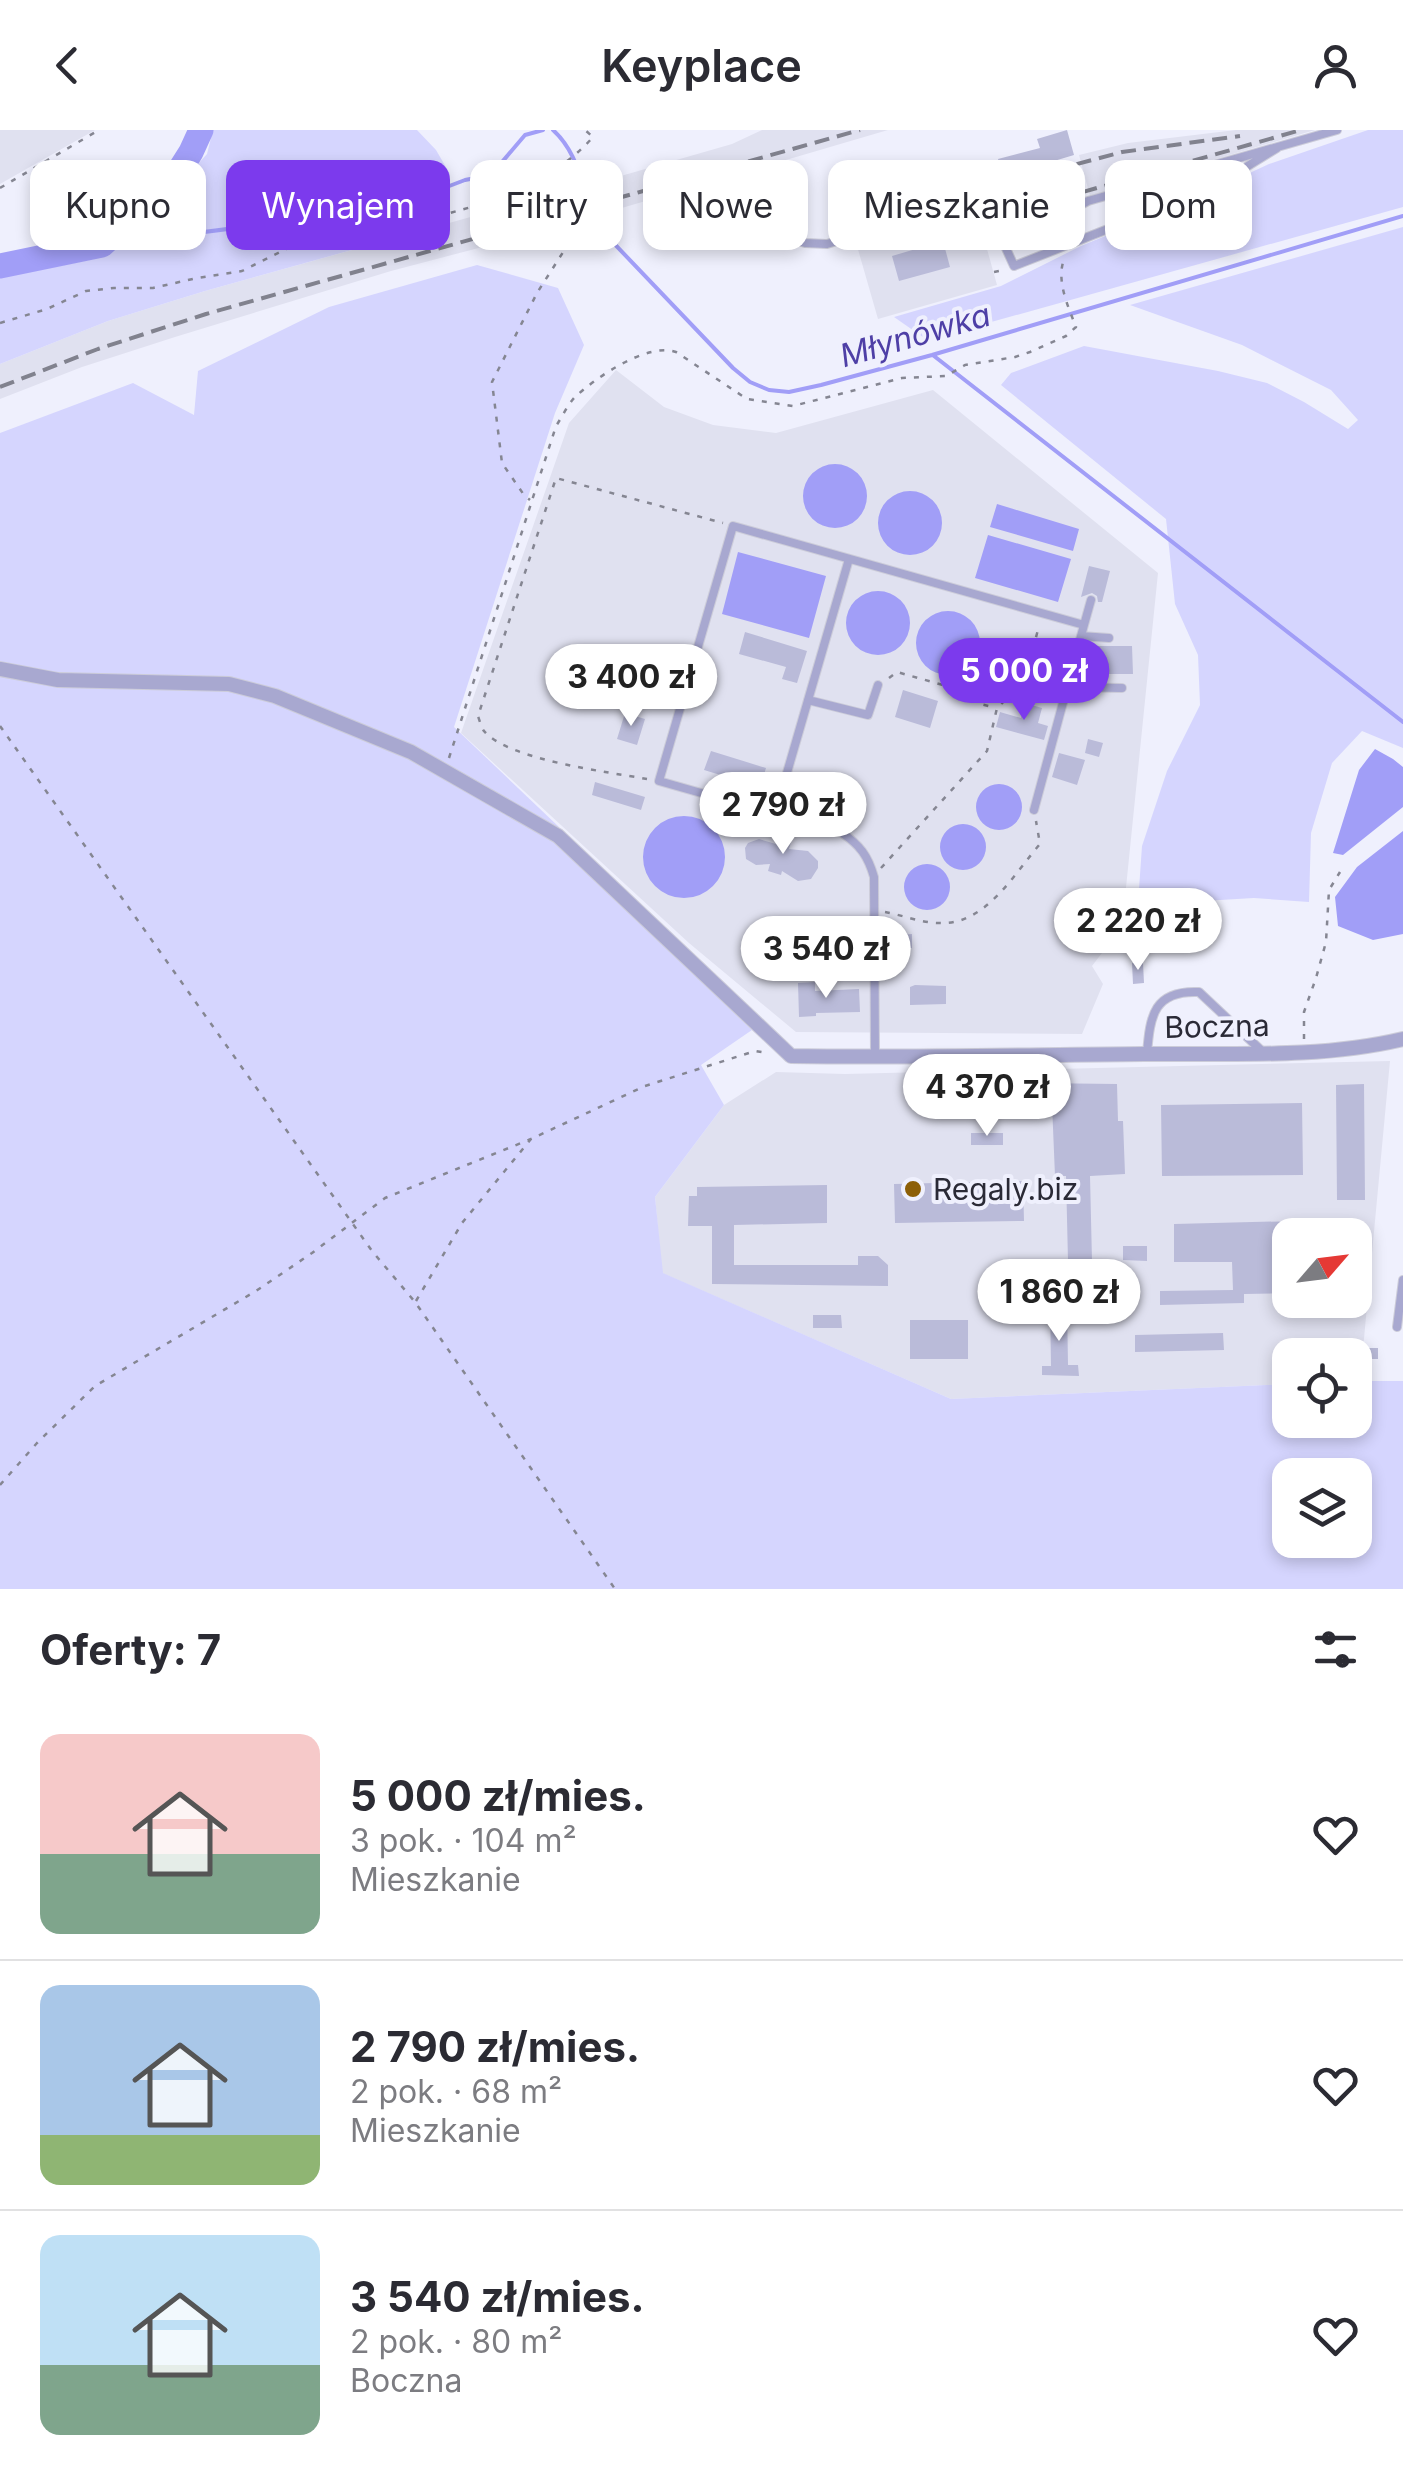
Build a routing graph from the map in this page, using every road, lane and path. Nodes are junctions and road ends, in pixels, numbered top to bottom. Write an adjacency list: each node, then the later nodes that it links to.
1 (99, 130): 6 (path)
2 (586, 130): 5 (path)
3 (1336, 130): 4 (lane)
4 (1277, 148): 7 (lane); 9 (lane)
5 (572, 160)
6 (0, 188)
7 (1085, 202)
8 (470, 207): 14 (path)
9 (1085, 238)
10 (564, 250): 15 (path)
11 (1007, 250): 12 (lane)
12 (1055, 250)
13 (1069, 250): 15 (path)
14 (0, 323)
15 (532, 502): 31 (path)
16 (733, 526): 17 (lane); 32 (lane); 32 (path)
17 (848, 558): 19 (lane); 28 (lane)
18 (1091, 600): 20 (lane)
19 (1042, 614): 20 (lane); 24 (path)
20 (1084, 625): 21 (lane)
21 (1081, 636): 22 (lane); 26 (lane)
22 (1109, 638)
23 (0, 669): 31 (street)
24 (1024, 682): 26 (path); 29 (path)
25 (878, 685): 28 (lane); 29 (path)
26 (1067, 687): 27 (lane); 33 (lane)
27 (1122, 688)
28 (808, 700): 34 (lane)
29 (998, 708): 36 (path)
30 (0, 726): 46 (path)
31 (444, 772): 42 (street)
32 (658, 781): 34 (lane)
33 (1034, 810): 37 (path)
34 (775, 814): 36 (lane)
35 (1340, 872): 39 (path)
36 (874, 876): 37 (lane)
37 (874, 910): 43 (lane)
38 (1403, 1039): 39 (street, Boczna)
39 (1304, 1051): 41 (street, Boczna)
40 (1147, 1054): 41 (street, Boczna); 41 (lane); 43 (street, Boczna)
41 (1264, 1054)
42 (791, 1056): 43 (street, Boczna); 44 (path)
43 (874, 1058)
44 (531, 1139): 46 (path); 48 (path)
45 (1403, 1280): 47 (lane)
46 (415, 1302): 49 (path)
47 (1397, 1327)
48 (0, 1485)
49 (615, 1589)

